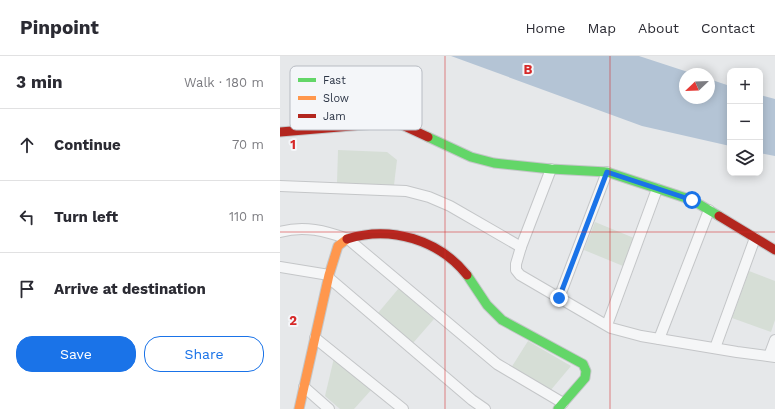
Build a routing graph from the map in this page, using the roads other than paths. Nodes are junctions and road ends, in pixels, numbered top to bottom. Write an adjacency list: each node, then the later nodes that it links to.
1 (304, 130): 3 (street)
2 (413, 130): 4 (street)
3 (280, 132)
4 (551, 169): 5 (street); 12 (street)
5 (607, 172): 7 (street); 16 (street)
6 (280, 186): 12 (street)
7 (657, 189): 8 (street); 17 (street)
8 (709, 210): 10 (street); 19 (street)
9 (280, 232): 11 (street)
10 (755, 238): 13 (street); 21 (street)
11 (348, 239): 15 (street); 24 (street); 24 (street)
12 (521, 247): 16 (street)
13 (775, 250)
14 (280, 267): 15 (street)
15 (329, 277): 18 (street); 28 (street)
16 (559, 298): 17 (street)
17 (607, 325): 19 (street)
18 (315, 338): 23 (street); 27 (street)
19 (659, 339): 21 (street)
20 (775, 340): 22 (street)
21 (714, 348): 22 (street)
22 (772, 356)
23 (304, 388): 25 (street); 26 (street)
24 (560, 406)
25 (299, 409)
26 (330, 409)
27 (403, 409)
28 (485, 409)

